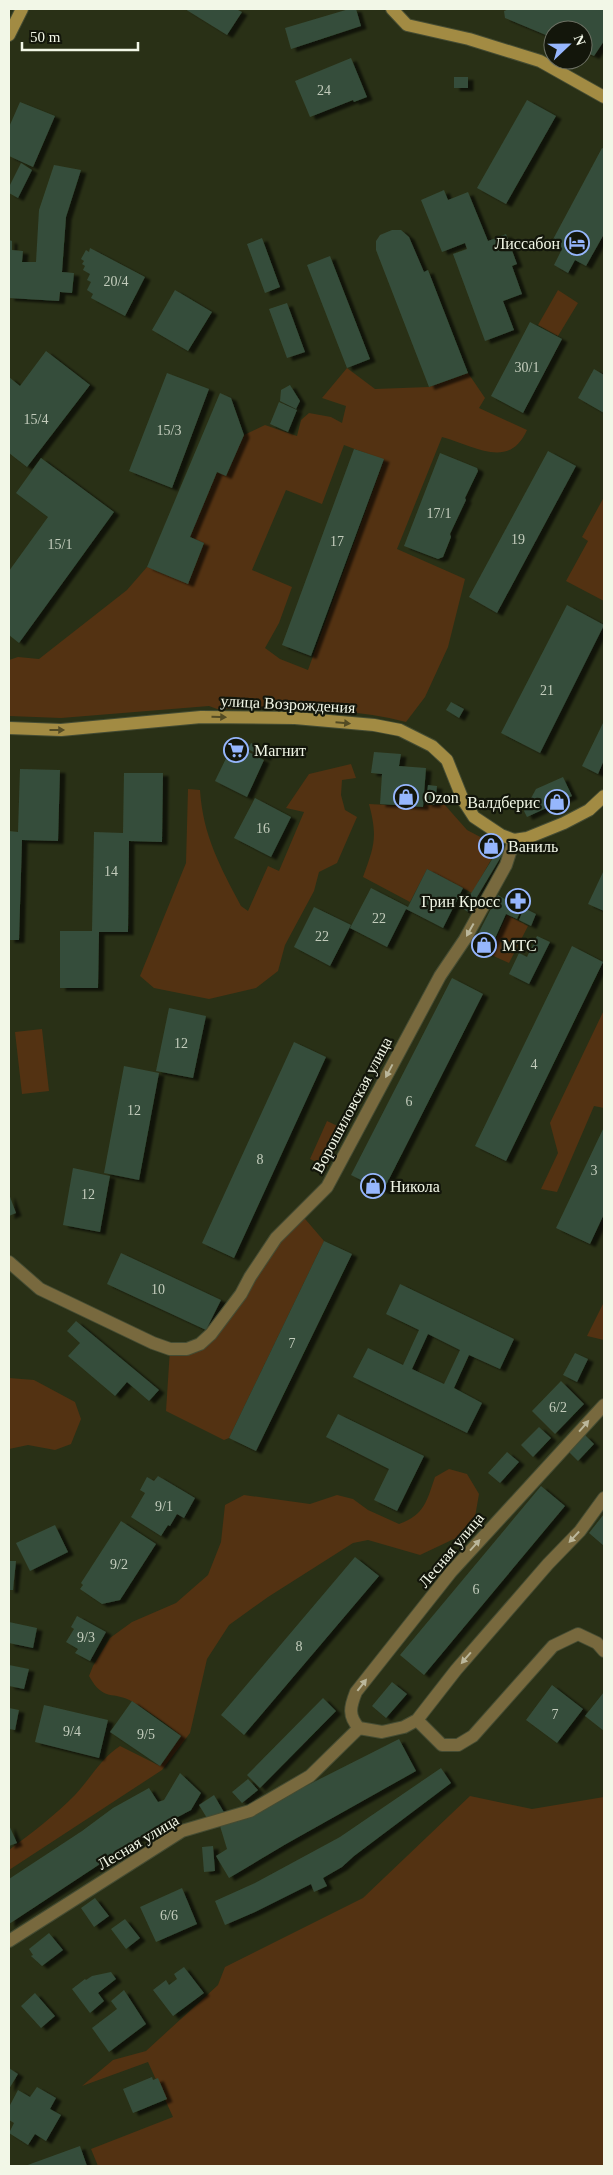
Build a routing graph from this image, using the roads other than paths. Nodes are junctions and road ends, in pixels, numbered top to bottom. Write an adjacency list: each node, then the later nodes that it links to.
1 (22, 9): 3 (street)
2 (392, 9): 4 (street)
3 (9, 35)
4 (604, 97)
5 (9, 728): 7 (street, улица Возрождения, one-way to 7)
6 (604, 796): 7 (street)
7 (514, 840): 8 (street, Ворошиловская улица, one-way to 8)
8 (9, 1262)
9 (604, 1405): 13 (street, Лесная улица, one-way to 9)
10 (604, 1498): 12 (street, one-way to 12)
11 (604, 1651): 12 (street)
12 (417, 1720): 13 (street)
13 (359, 1728): 14 (street, Лесная улица)
14 (9, 1941)

